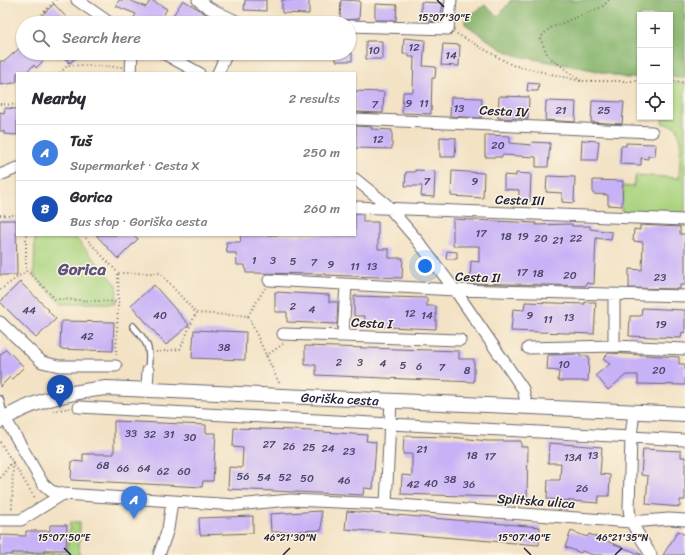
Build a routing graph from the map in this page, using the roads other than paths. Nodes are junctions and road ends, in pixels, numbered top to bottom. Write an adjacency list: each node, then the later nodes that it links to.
1 (77, 0): 4 (street)
2 (198, 0): 5 (street)
3 (451, 0): 6 (street)
4 (100, 16)
5 (226, 16)
6 (356, 26)
7 (132, 60): 10 (street)
8 (176, 60): 11 (street)
9 (224, 60): 12 (street)
10 (131, 70)
11 (197, 72)
12 (218, 72)
13 (356, 119): 14 (street, Cesta IV)
14 (652, 132)
15 (16, 168): 16 (street)
16 (0, 175)
17 (356, 180): 19 (street)
18 (356, 207): 19 (street, Cesta III)
19 (390, 209): 20 (street, Cesta III); 23 (street)
20 (685, 220)
21 (270, 280): 22 (street, Cesta II)
22 (346, 285): 23 (street, Cesta II); 29 (street)
23 (455, 290): 24 (street, Cesta II); 39 (street)
24 (614, 295): 25 (street, Cesta II); 31 (street)
25 (685, 296)
26 (0, 322): 34 (street)
27 (133, 326): 35 (lane)
28 (283, 334): 29 (street, Cesta I)
29 (344, 335): 30 (street, Cesta I)
30 (460, 340)
31 (614, 346): 32 (street); 33 (street)
32 (528, 348)
33 (685, 348)
34 (116, 366)
35 (148, 370): 36 (street)
36 (147, 388): 38 (street, Goriška cesta); 43 (street, Goriška cesta)
37 (0, 399): 43 (lane)
38 (391, 400): 39 (street, Goriška cesta); 44 (street)
39 (527, 406): 41 (street, Goriška cesta)
40 (79, 407): 44 (street)
41 (634, 412): 42 (street, Goriška cesta); 45 (street)
42 (685, 414)
43 (2, 420): 47 (street)
44 (389, 424): 45 (street); 49 (street)
45 (631, 436): 46 (street); 52 (street)
46 (685, 440)
47 (63, 494): 48 (street, Splitska ulica); 50 (street)
48 (172, 502): 49 (street, Splitska ulica); 53 (street)
49 (386, 504): 52 (street, Splitska ulica)
50 (0, 520)
51 (685, 520): 52 (street, Splitska ulica)
52 (631, 522): 54 (street)
53 (159, 555)
54 (651, 555)

